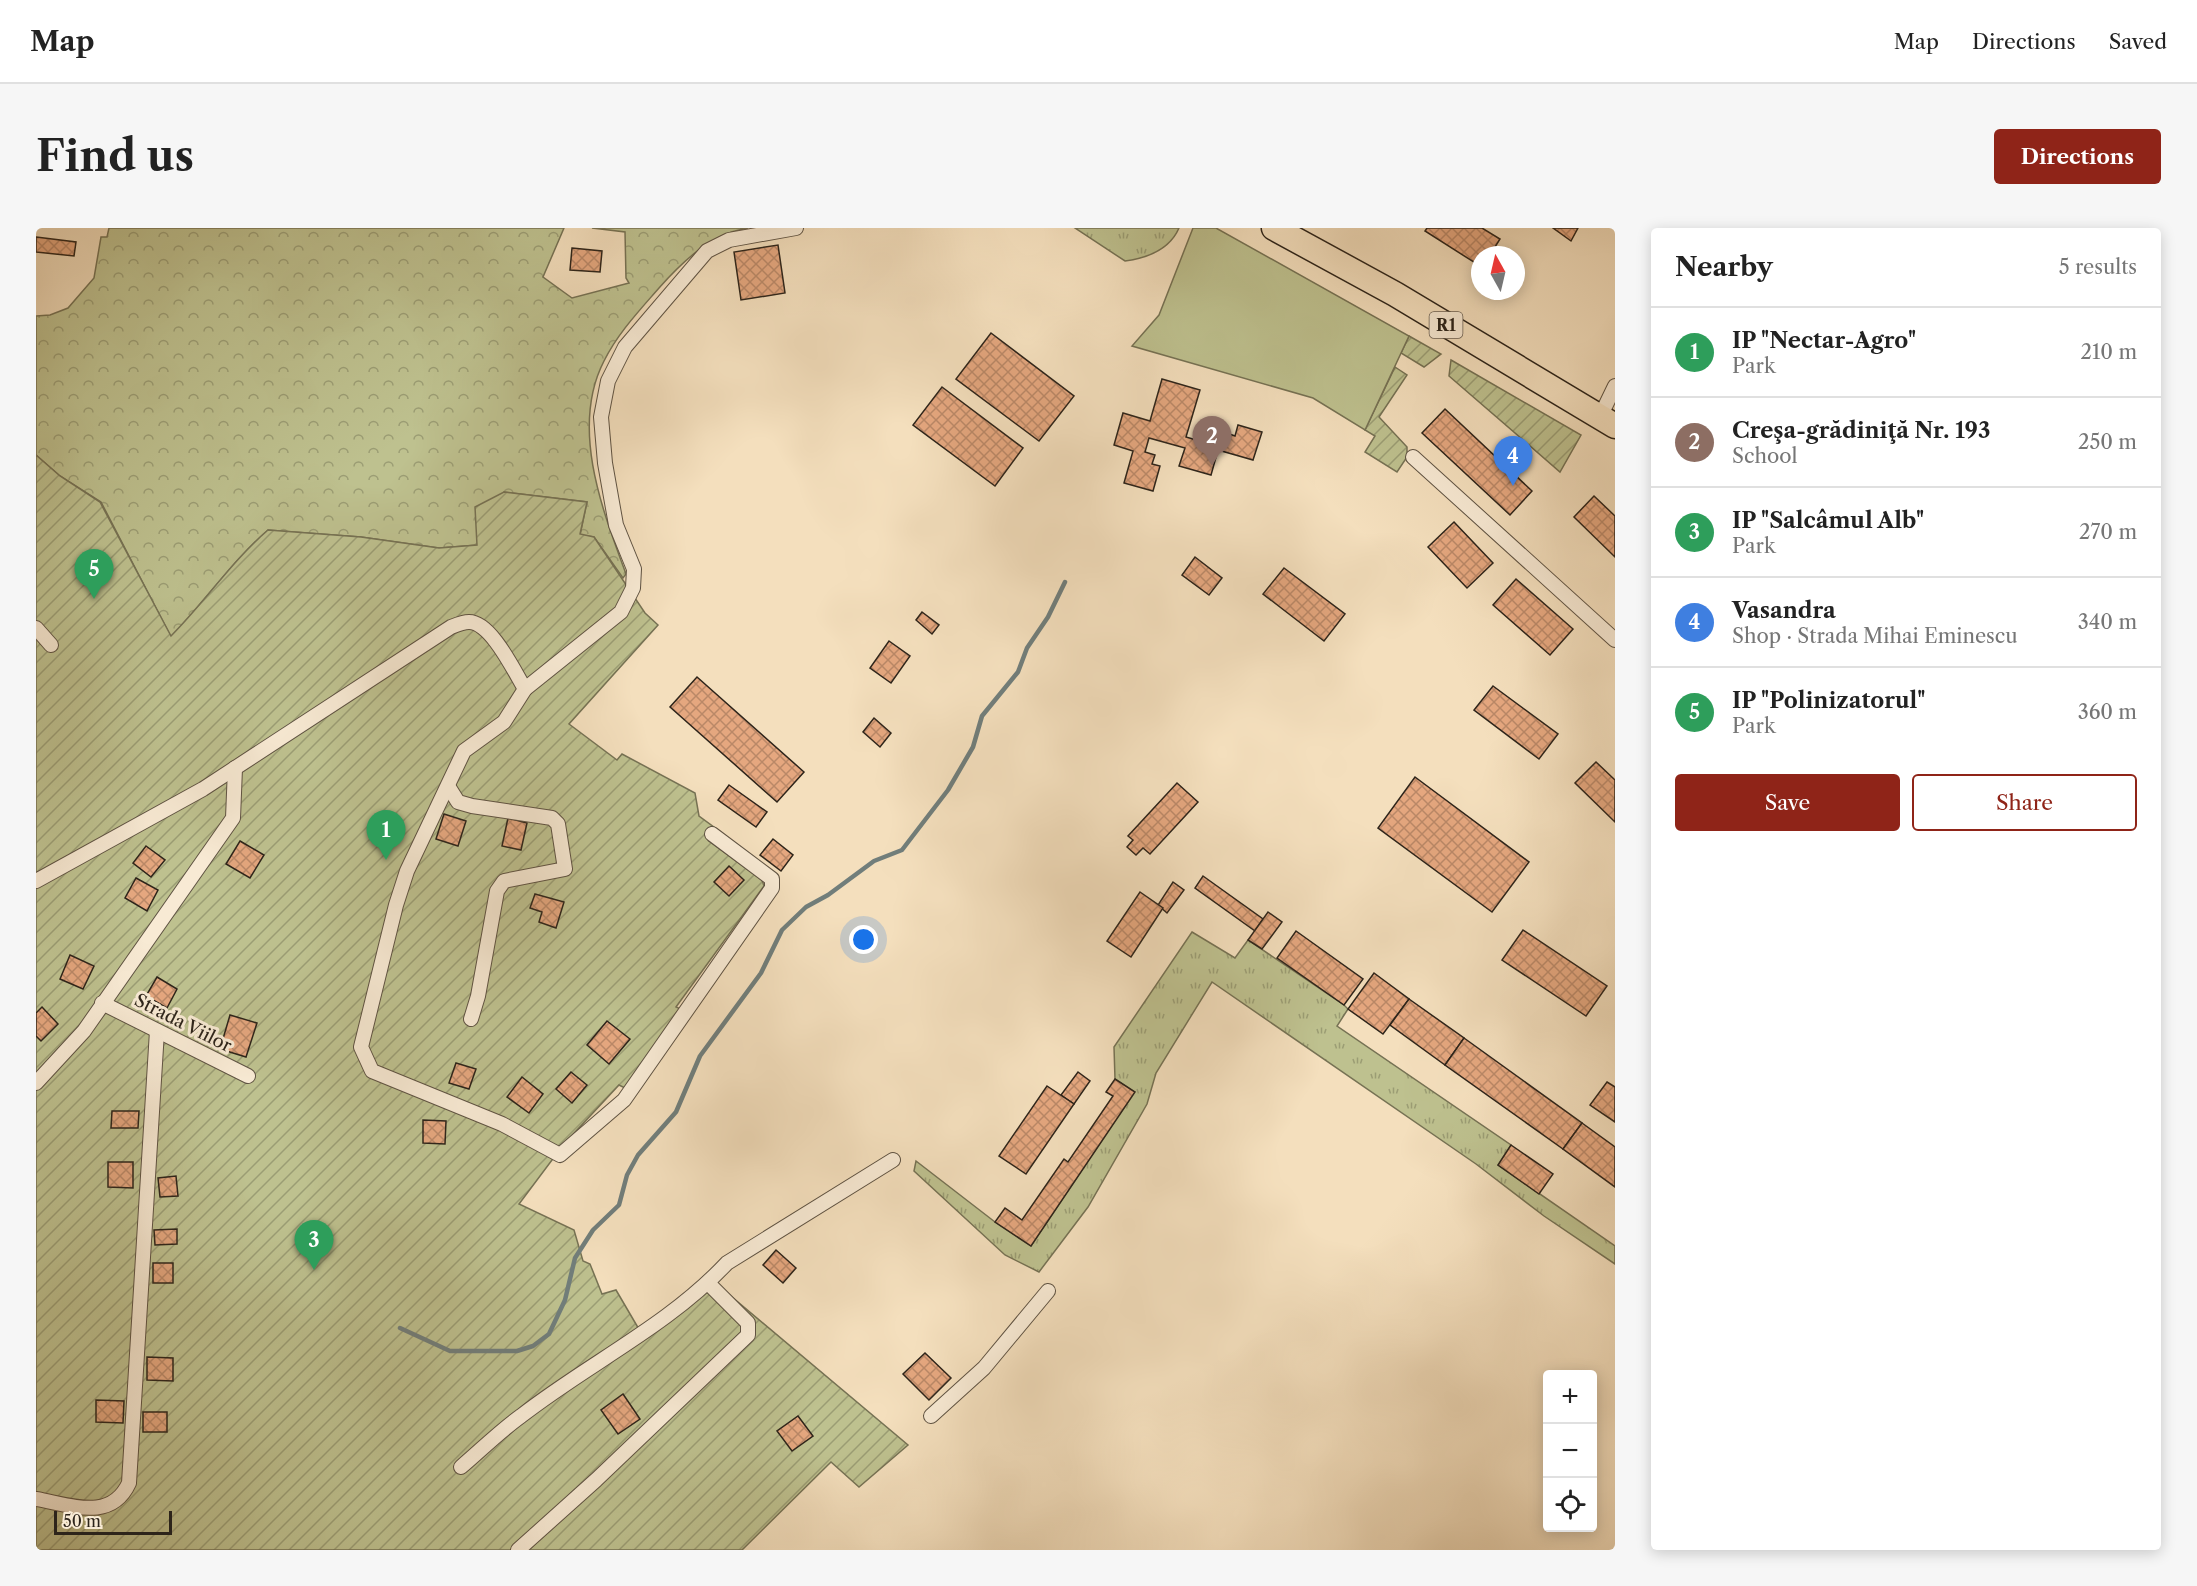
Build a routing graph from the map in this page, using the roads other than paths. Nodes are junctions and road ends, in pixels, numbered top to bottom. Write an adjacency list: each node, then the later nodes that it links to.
1 (796, 228): 9 (street)
2 (1274, 228): 4 (highway, R1)
3 (1615, 386): 4 (street)
4 (1608, 422)
5 (1413, 457): 7 (street)
6 (36, 628): 8 (street)
7 (1615, 640)
8 (51, 645)
9 (525, 688): 10 (street); 11 (street)
10 (235, 768): 13 (street); 14 (street)
11 (447, 786): 12 (street); 15 (street)
12 (712, 834)
13 (36, 881)
14 (102, 1003): 16 (street, Strada Viilor); 18 (street)
15 (471, 1019)
16 (157, 1031): 17 (street, Strada Viilor); 24 (street)
17 (248, 1076)
18 (36, 1083)
19 (893, 1160): 20 (street)
20 (708, 1283): 23 (street); 25 (street)
21 (1047, 1290): 22 (street)
22 (931, 1416)
23 (461, 1467)
24 (36, 1499)
25 (518, 1550)

